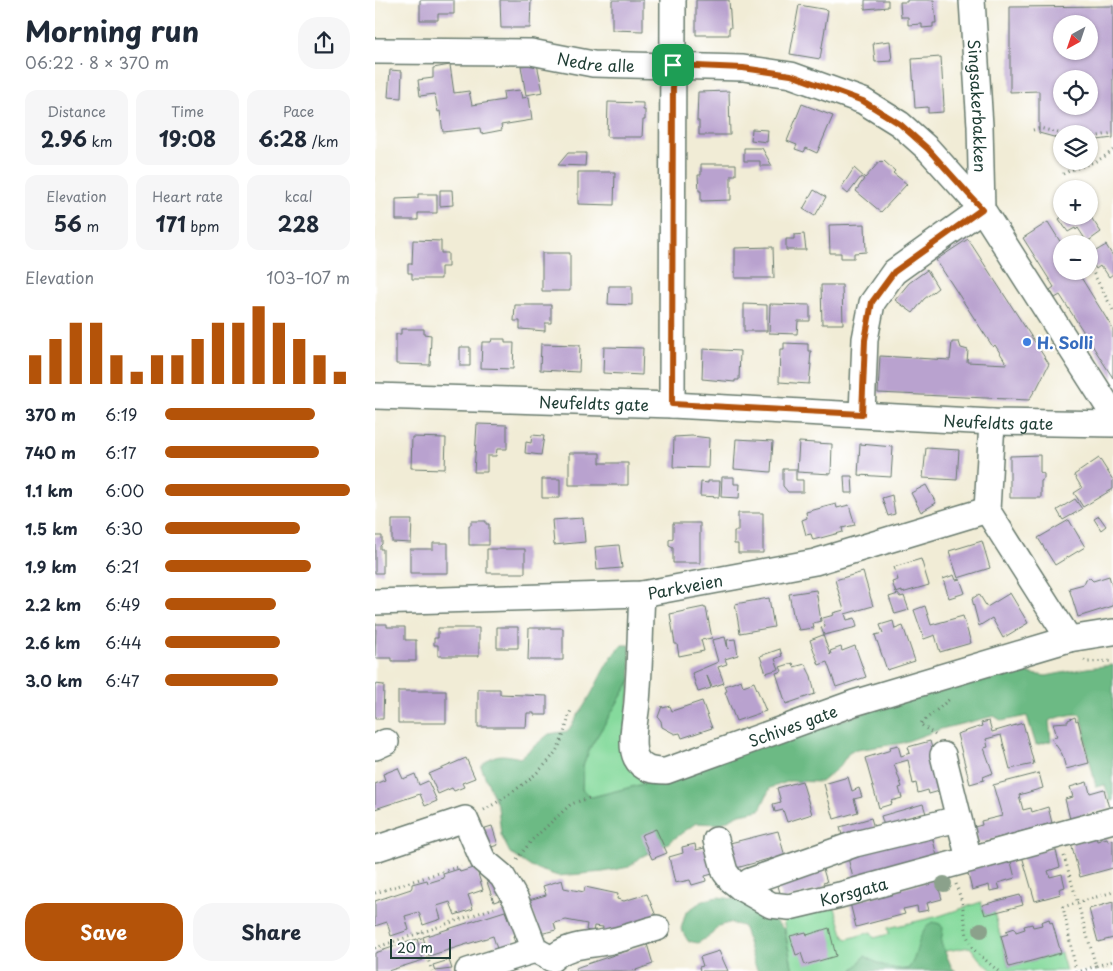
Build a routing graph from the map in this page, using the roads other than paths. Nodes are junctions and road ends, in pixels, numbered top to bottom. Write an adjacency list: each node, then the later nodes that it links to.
1 (673, 0): 4 (street)
2 (972, 0): 5 (street, Singsakerbakken)
3 (375, 51): 4 (street, Nedre alle)
4 (673, 65): 5 (street, Nedre alle); 7 (street)
5 (982, 209): 8 (street); 9 (street)
6 (375, 396): 7 (street, Neufeldts gate)
7 (672, 404): 8 (street, Neufeldts gate)
8 (862, 414): 10 (street, Neufeldts gate)
9 (1113, 414)
10 (993, 422): 11 (street, Neufeldts gate); 12 (street)
11 (1113, 424)
12 (987, 510): 13 (street, Parkveien); 16 (street)
13 (641, 594): 14 (street, Parkveien); 16 (street, Schives gate)
14 (375, 602)
15 (1113, 632): 16 (street, Schives gate)
16 (1069, 639)
17 (943, 755): 18 (street)
18 (958, 819): 22 (street); 23 (street)
19 (1113, 820): 22 (street, Korsgata)
20 (716, 840): 23 (street, Korsgata)
21 (375, 849): 25 (street)
22 (959, 862): 23 (street, Korsgata)
23 (741, 888)
24 (657, 928): 25 (street)
25 (549, 960): 26 (street)
26 (468, 971)

